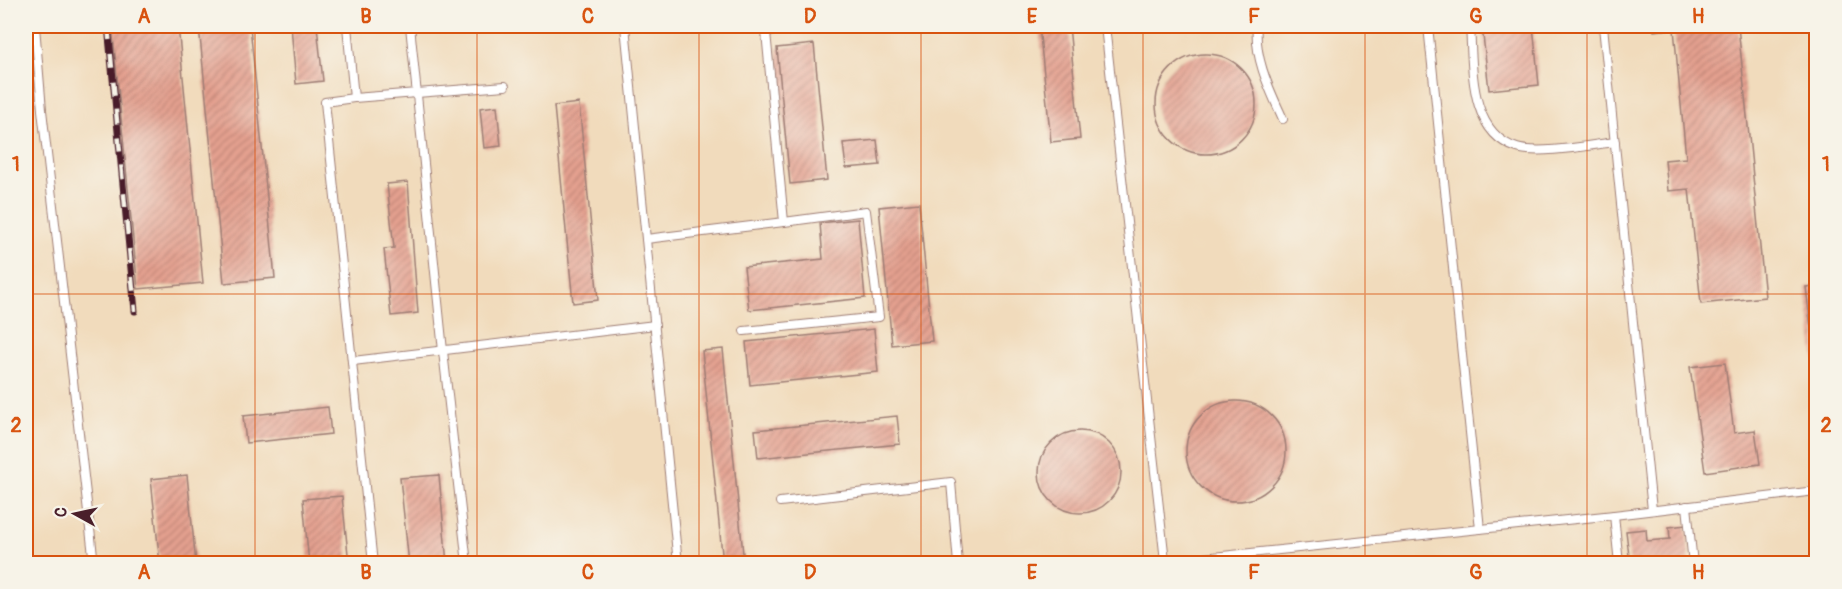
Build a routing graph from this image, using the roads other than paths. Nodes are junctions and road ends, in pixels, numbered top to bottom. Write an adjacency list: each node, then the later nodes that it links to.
1 (35, 26): 29 (lane)
2 (347, 26): 13 (lane)
3 (410, 26): 12 (lane)
4 (625, 26): 17 (lane)
5 (819, 26): 16 (lane)
6 (1105, 26): 28 (lane)
7 (1257, 26): 14 (lane)
8 (1428, 26): 27 (lane)
9 (1470, 26): 15 (lane)
10 (1603, 26): 15 (lane)
11 (505, 86): 12 (lane)
12 (417, 93): 13 (lane); 20 (lane)
13 (354, 98): 21 (lane)
14 (1283, 119)
15 (1615, 142): 25 (lane)
16 (784, 222): 17 (lane); 19 (lane)
17 (646, 239): 18 (lane)
18 (655, 325): 20 (lane); 32 (lane)
19 (744, 331)
20 (443, 351): 21 (lane); 31 (lane)
21 (353, 361): 30 (lane)
22 (1816, 491): 24 (lane)
23 (780, 502): 33 (lane)
24 (1687, 506): 25 (lane); 36 (lane)
25 (1652, 510): 26 (lane)
26 (1614, 515): 27 (lane); 35 (lane)
27 (1480, 529): 28 (lane)
28 (1166, 561): 34 (lane)
29 (94, 564)
30 (373, 564)
31 (467, 564)
32 (678, 564)
33 (958, 564)
34 (1146, 564)
35 (1619, 564)
36 (1693, 564)

